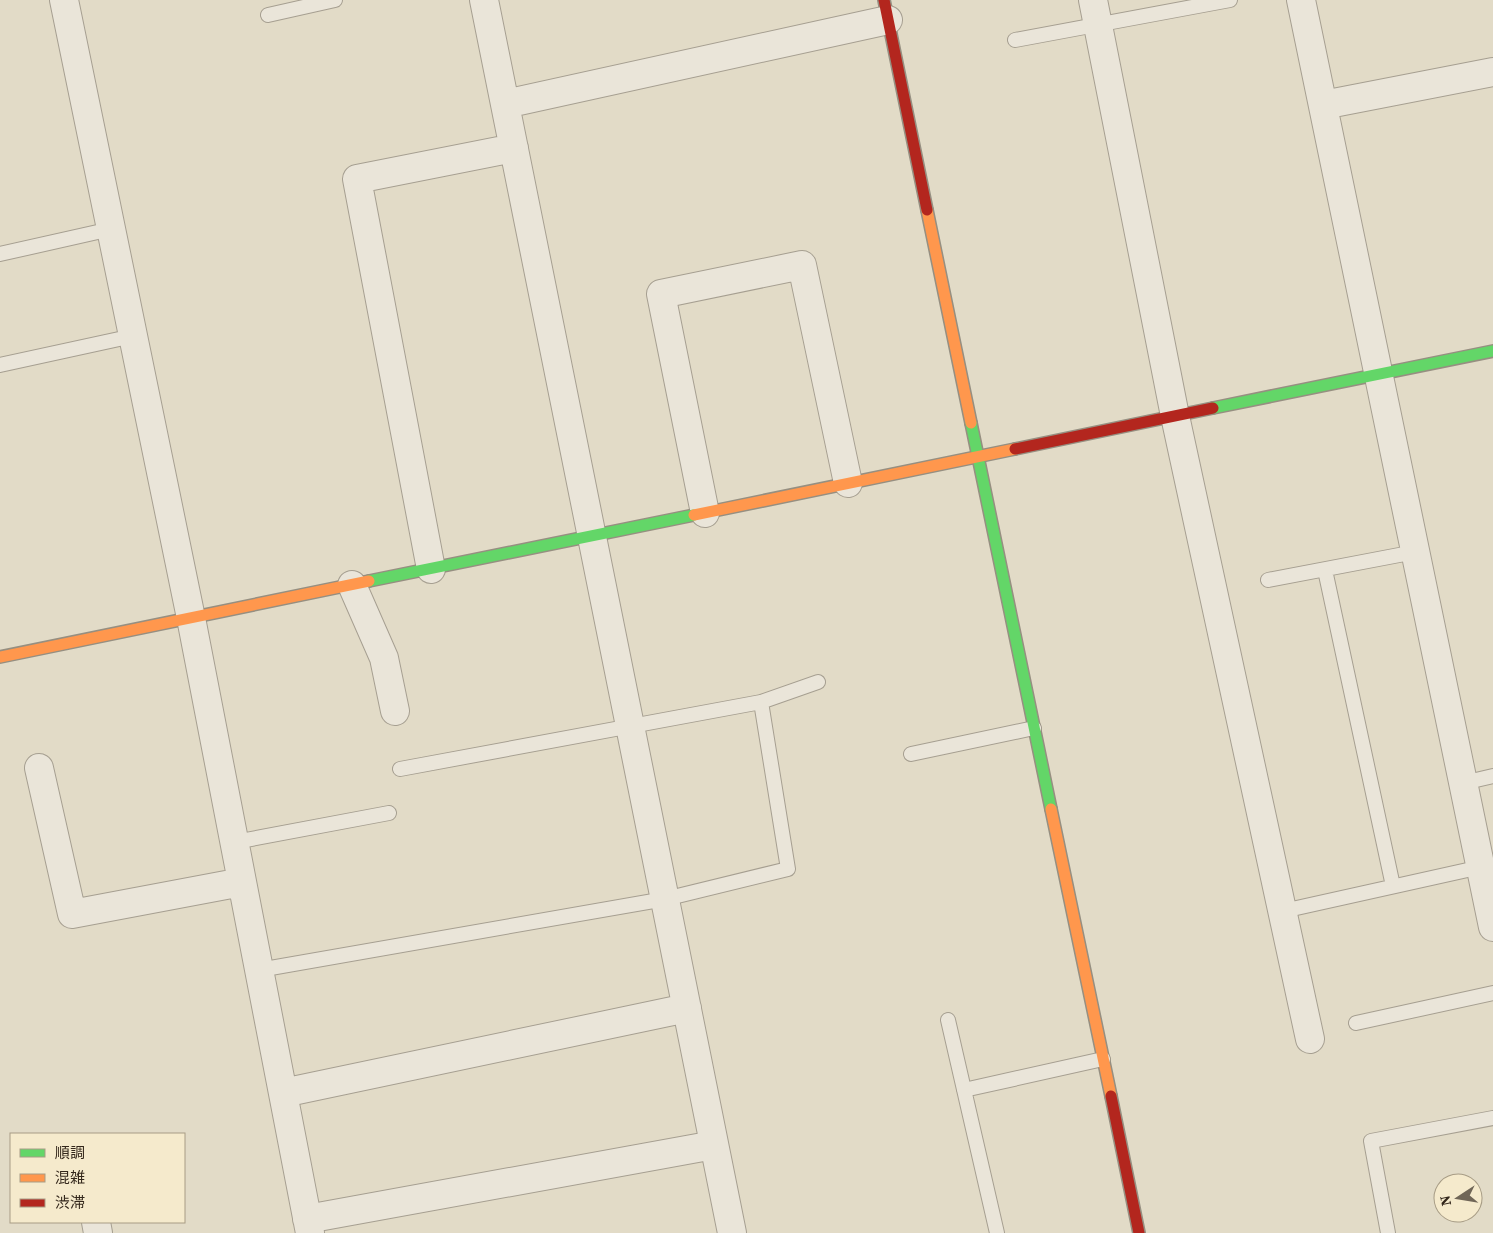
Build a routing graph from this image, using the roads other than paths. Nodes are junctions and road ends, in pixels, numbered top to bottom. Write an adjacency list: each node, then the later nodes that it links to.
1 (64, 0): 14 (street)
2 (336, 0): 8 (lane)
3 (484, 0): 11 (street)
4 (1230, 0): 7 (lane)
5 (1301, 0): 12 (street)
6 (886, 10): 11 (street); 21 (street)
7 (1095, 12): 9 (lane); 20 (street)
8 (268, 15)
9 (1015, 40)
10 (1493, 72): 12 (street)
11 (505, 104): 13 (street)
12 (1322, 105): 19 (street)
13 (514, 148): 24 (street); 26 (street)
14 (111, 229): 15 (lane); 16 (street)
15 (0, 254)
16 (134, 336): 18 (lane); 30 (street)
17 (1493, 351): 19 (street)
18 (0, 365)
19 (1378, 375): 20 (street); 25 (street)
20 (1175, 416): 21 (street); 48 (street)
21 (978, 457): 22 (street); 36 (street)
22 (848, 483): 23 (street); 23 (street)
23 (706, 513): 24 (street)
24 (592, 536): 26 (street); 35 (street)
25 (1415, 552): 27 (lane); 41 (street)
26 (431, 569): 29 (street)
27 (1325, 570): 28 (lane); 46 (lane)
28 (1268, 580)
29 (352, 585): 30 (street); 34 (street)
30 (191, 618): 31 (street); 43 (street)
31 (0, 657)
32 (818, 682): 33 (lane)
33 (761, 702): 35 (lane); 47 (lane)
34 (395, 711)
35 (630, 727): 39 (lane); 47 (street)
36 (1034, 728): 37 (lane); 56 (street)
37 (911, 754)
38 (39, 768): 45 (street)
39 (400, 769)
40 (1493, 776): 41 (lane)
41 (1463, 782): 44 (street)
42 (389, 813): 43 (lane)
43 (235, 842): 45 (street)
44 (1481, 867): 46 (lane); 49 (street)
45 (242, 882): 50 (street)
46 (1392, 886): 48 (lane)
47 (665, 899): 50 (lane); 52 (street)
48 (1283, 911): 55 (street)
49 (1492, 921)
50 (260, 970): 58 (street)
51 (1493, 993): 54 (lane)
52 (687, 1008): 58 (street); 60 (street)
53 (948, 1020): 57 (lane)
54 (1356, 1023)
55 (1310, 1039)
56 (1103, 1059): 57 (lane); 64 (street)
57 (964, 1090): 63 (lane)
58 (283, 1093): 61 (street)
59 (1493, 1118): 65 (lane)
60 (714, 1144): 61 (street); 62 (street)
61 (309, 1226)
62 (732, 1233)
63 (997, 1233)
64 (1139, 1233)
65 (1388, 1233)

